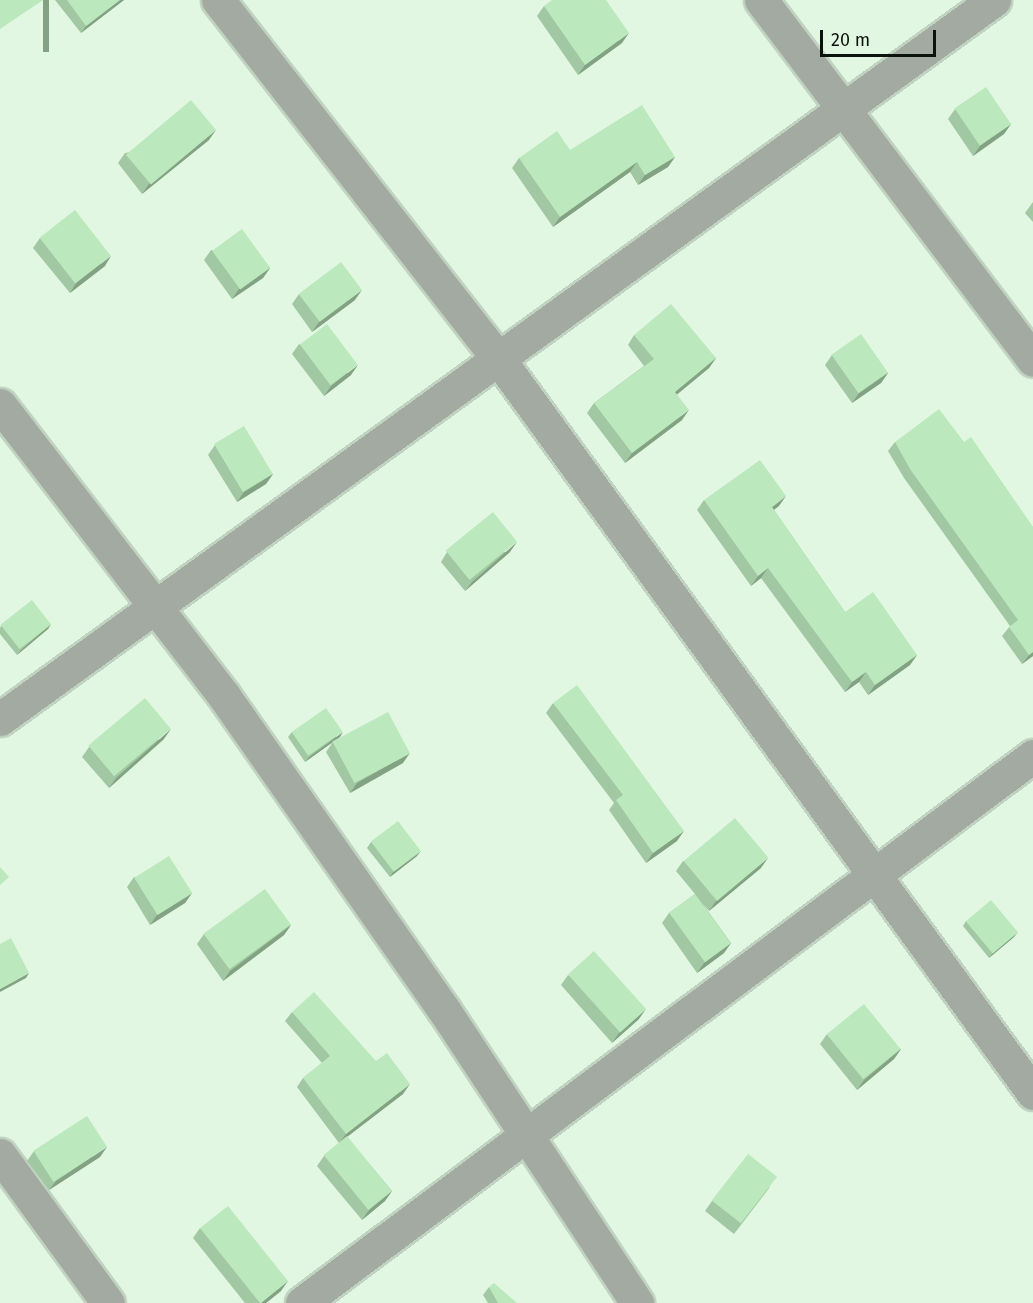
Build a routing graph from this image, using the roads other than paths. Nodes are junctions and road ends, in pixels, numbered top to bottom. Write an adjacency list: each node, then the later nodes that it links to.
1 (218, 0): 5 (street)
2 (761, 0): 4 (street)
3 (994, 0): 4 (street)
4 (841, 109): 5 (street); 6 (street)
5 (498, 358): 8 (street); 11 (street)
6 (1033, 360)
7 (0, 405): 8 (street)
8 (156, 609): 9 (street); 13 (street)
9 (0, 719)
10 (1033, 756): 11 (street)
11 (872, 875): 12 (street); 13 (street)
12 (1033, 1093)
13 (524, 1139): 16 (street); 17 (street)
14 (0, 1155): 15 (street)
15 (108, 1303)
16 (302, 1303)
17 (637, 1303)

